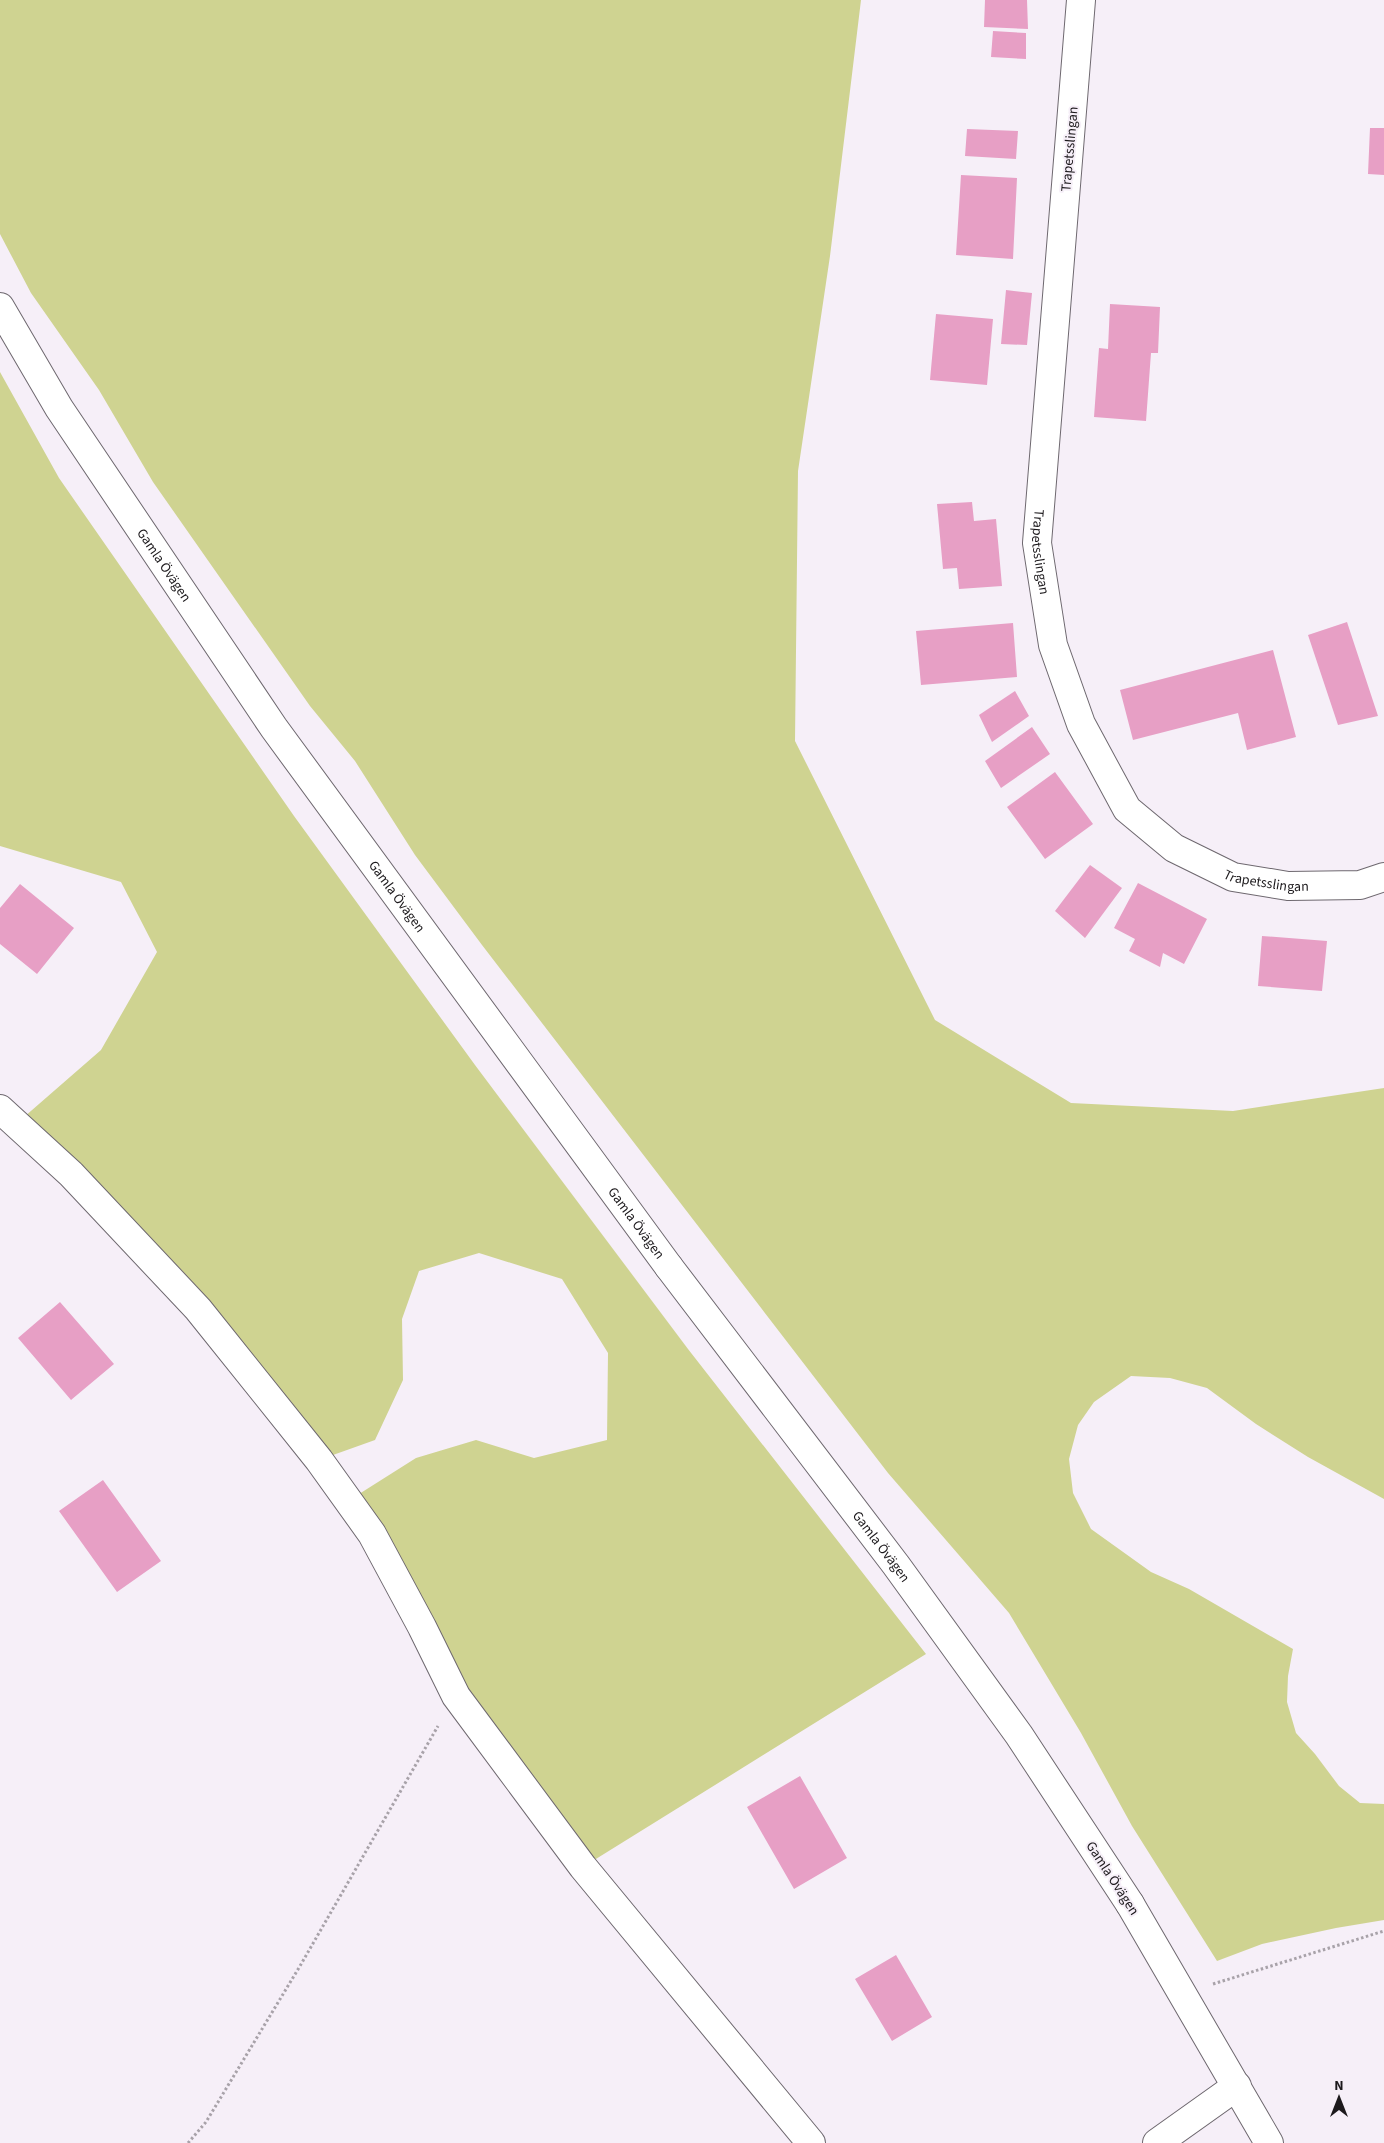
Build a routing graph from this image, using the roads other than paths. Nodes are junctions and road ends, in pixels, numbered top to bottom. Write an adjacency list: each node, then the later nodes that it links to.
1 (1081, 0): 3 (street, Trapetsslingan)
2 (0, 306): 5 (street, Gamla Övägen)
3 (1384, 877)
4 (0, 1109): 6 (street)
5 (1237, 2086): 7 (street); 8 (street, Gamla Övägen)
6 (810, 2143)
7 (1157, 2143)
8 (1269, 2143)

